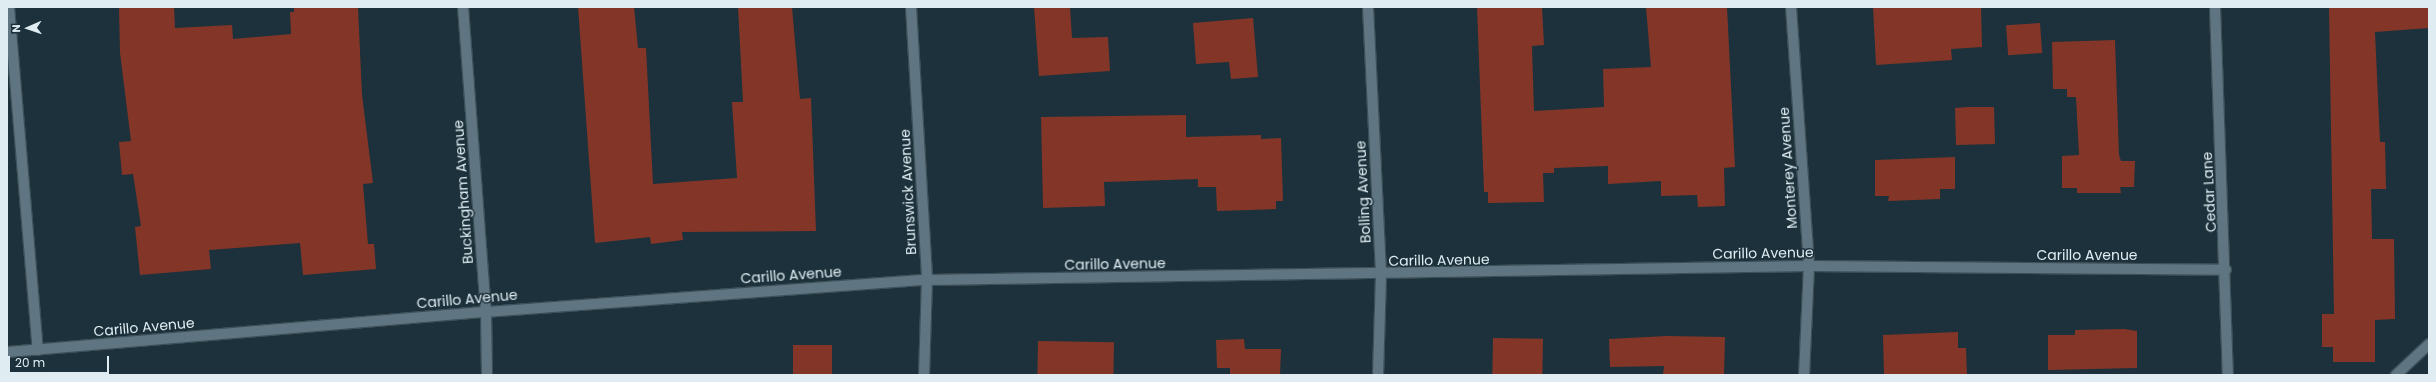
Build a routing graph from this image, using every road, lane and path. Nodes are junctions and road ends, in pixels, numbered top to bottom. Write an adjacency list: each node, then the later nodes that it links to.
1 (9, 7): 13 (street)
2 (463, 7): 11 (street, Buckingham Avenue)
3 (911, 7): 10 (street, Brunswick Avenue)
4 (1368, 7): 9 (street, Bolling Avenue)
5 (1791, 7): 7 (street, Monterey Avenue)
6 (2215, 7): 8 (street, Cedar Lane)
7 (1809, 266): 8 (street, Carillo Avenue); 9 (street, Carillo Avenue); 18 (street, Monterey Avenue)
8 (2226, 270): 19 (street, Cedar Lane)
9 (1381, 275): 10 (street, Carillo Avenue); 17 (street, Bolling Avenue)
10 (927, 280): 11 (street, Carillo Avenue); 16 (street, Brunswick Avenue)
11 (486, 312): 13 (street, Carillo Avenue); 15 (street, Buckingham Avenue)
12 (2429, 344): 20 (street)
13 (38, 350): 14 (street, Carillo Avenue)
14 (7, 352)
15 (487, 375)
16 (924, 375)
17 (1378, 375)
18 (1804, 375)
19 (2228, 375)
20 (2396, 375)

